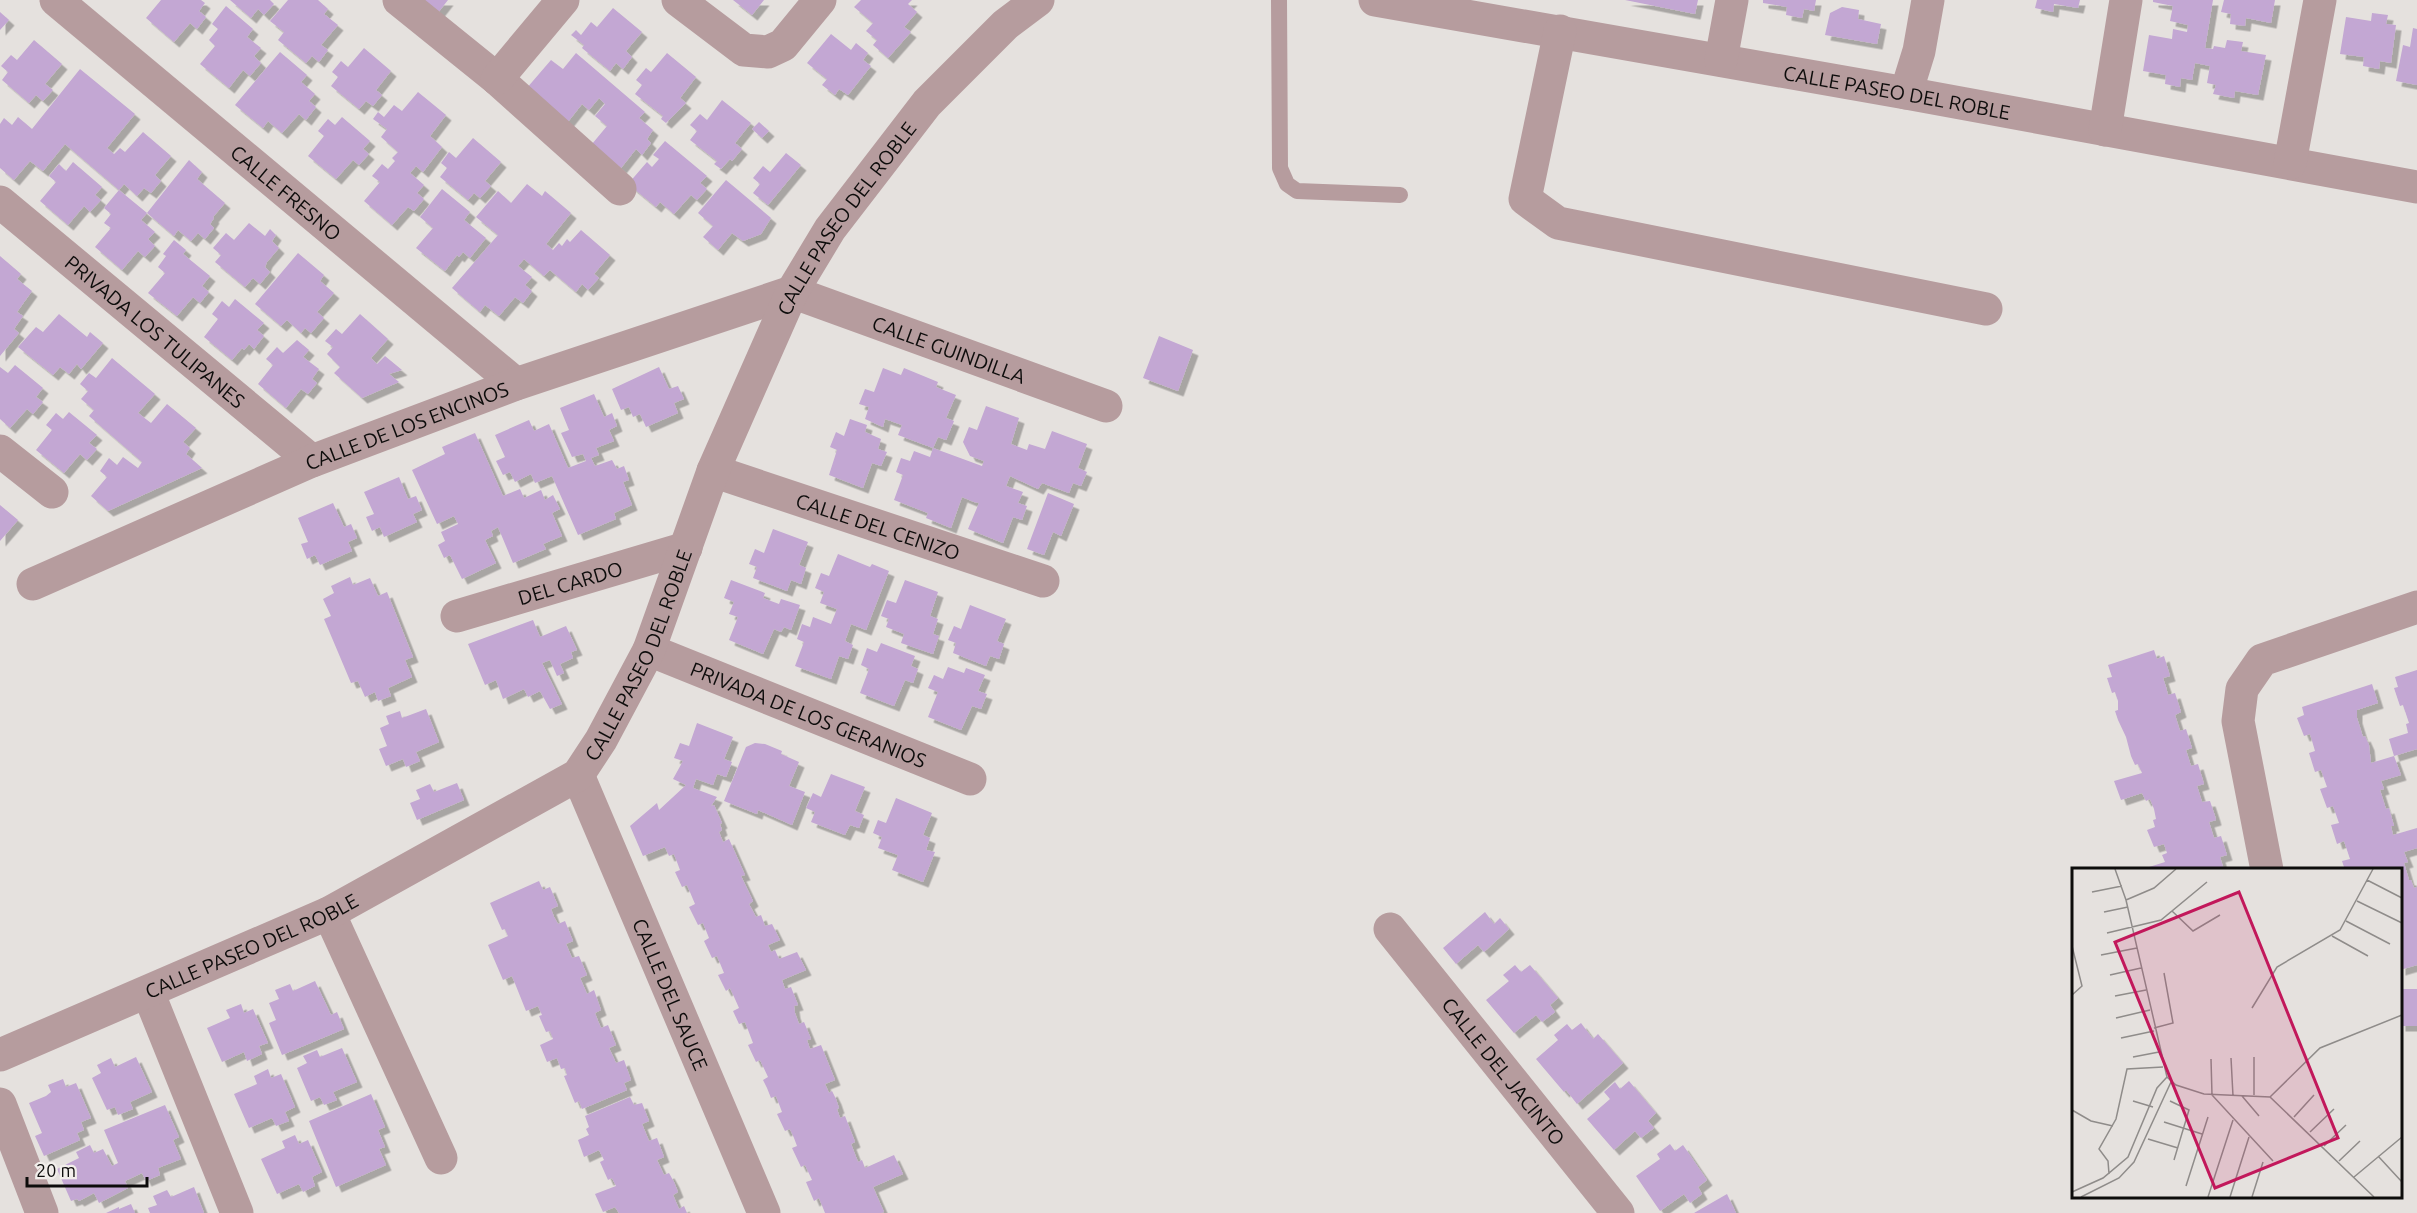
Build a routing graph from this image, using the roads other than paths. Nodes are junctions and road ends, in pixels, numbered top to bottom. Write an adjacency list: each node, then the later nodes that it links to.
1 (56, 0): 25 (street, CALLE FRESNO)
2 (399, 0): 15 (street)
3 (563, 0): 15 (street)
4 (678, 0): 5 (street)
5 (820, 0)
6 (1038, 0): 23 (street, CALLE PASEO DEL ROBLE)
7 (1279, 0): 21 (lane)
8 (1375, 0): 13 (street, CALLE PASEO DEL ROBLE)
9 (1732, 0): 14 (street)
10 (1928, 0): 16 (street)
11 (2126, 0): 17 (street)
12 (2320, 0): 18 (street)
13 (1544, 19): 14 (street, CALLE PASEO DEL ROBLE); 24 (street)
14 (1721, 60): 16 (street, CALLE PASEO DEL ROBLE)
15 (497, 79): 20 (street)
16 (1905, 93): 17 (street, CALLE PASEO DEL ROBLE)
17 (2105, 130): 18 (street, CALLE PASEO DEL ROBLE)
18 (2290, 163): 19 (street, CALLE PASEO DEL ROBLE)
19 (2417, 187)
20 (620, 189)
21 (1400, 195)
22 (0, 202): 28 (street, PRIVADA LOS TULIPANES)
23 (792, 292): 25 (street, CALLE DE LOS ENCINOS); 26 (street, CALLE GUINDILLA); 29 (street, CALLE PASEO DEL ROBLE)
24 (1986, 309)
25 (516, 384): 28 (street, CALLE DE LOS ENCINOS)
26 (1106, 406)
27 (0, 451): 30 (street)
28 (312, 460): 33 (street, CALLE DE LOS ENCINOS)
29 (713, 471): 31 (street, CALLE PASEO DEL ROBLE); 32 (street, CALLE DEL CENIZO)
30 (52, 492)
31 (686, 548): 35 (street, DEL CARDO); 36 (street, CALLE PASEO DEL ROBLE)
32 (1043, 581)
33 (33, 584)
34 (2417, 607): 39 (street)
35 (457, 616)
36 (649, 650): 37 (street, CALLE PASEO DEL ROBLE); 38 (street, PRIVADA DE LOS GERANIOS)
37 (578, 775): 40 (street, CALLE PASEO DEL ROBLE); 48 (street, CALLE DEL SAUCE)
38 (970, 779)
39 (2267, 868)
40 (329, 913): 42 (street, CALLE PASEO DEL ROBLE); 45 (street)
41 (1390, 929): 49 (street, CALLE DEL JACINTO)
42 (148, 992): 43 (street, CALLE PASEO DEL ROBLE); 47 (street)
43 (0, 1055)
44 (0, 1104): 46 (street)
45 (441, 1158)
46 (42, 1213)
47 (237, 1213)
48 (764, 1213)
49 (1618, 1213)

